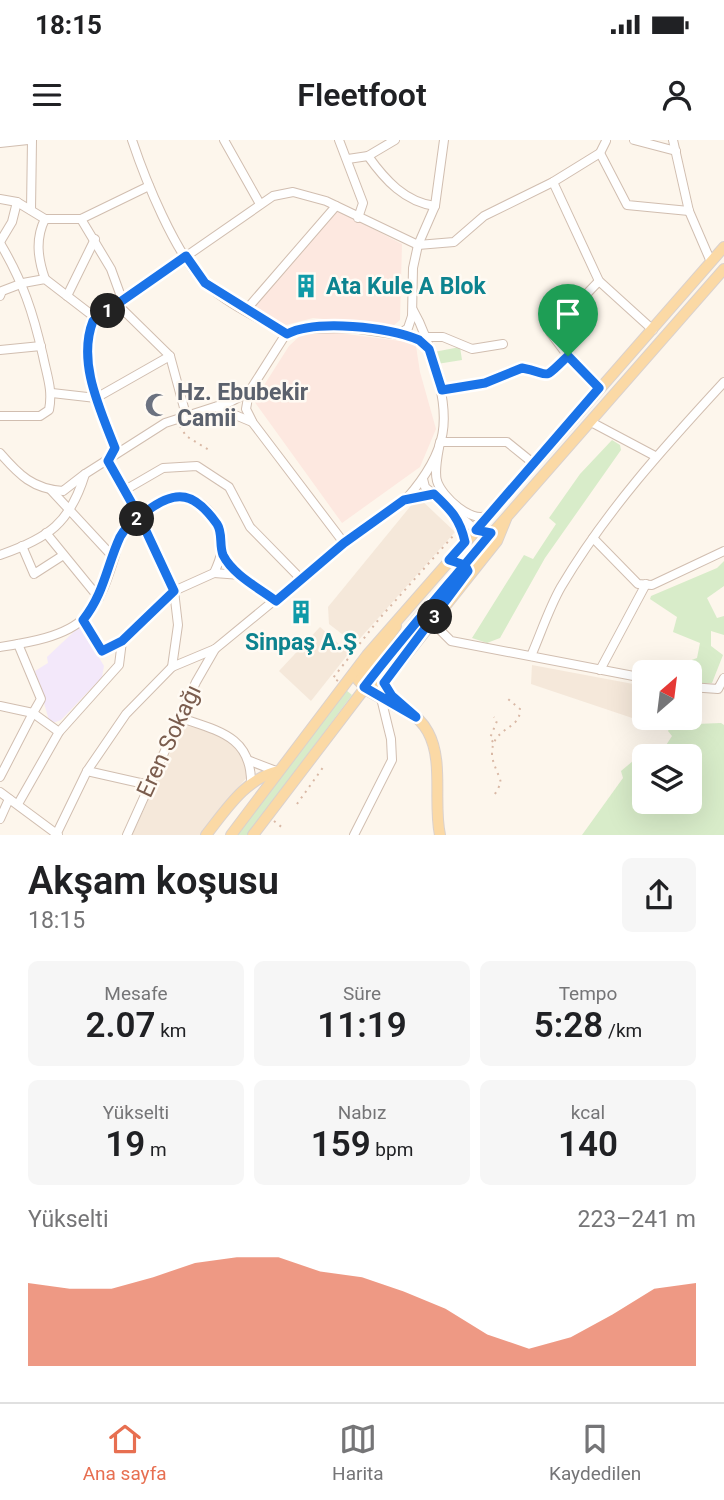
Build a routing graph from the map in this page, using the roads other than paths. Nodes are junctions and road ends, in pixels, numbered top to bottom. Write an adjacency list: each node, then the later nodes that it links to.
1 (30, 140): 10 (street); 22 (street)
2 (132, 140): 16 (street)
3 (224, 140): 19 (street)
4 (339, 140): 14 (street)
5 (395, 140): 13 (street)
6 (444, 140): 21 (street)
7 (607, 140): 12 (street)
8 (634, 140): 11 (street)
9 (673, 140): 11 (street)
10 (0, 143)
11 (676, 151): 23 (street)
12 (600, 153): 15 (street); 23 (street)
13 (368, 156): 14 (street); 21 (street)
14 (348, 159): 24 (street)
15 (553, 182): 29 (street); 35 (street)
16 (149, 186): 26 (street); 31 (street)
17 (0, 199): 18 (street)
18 (18, 202): 22 (street); 28 (street)
19 (260, 204): 20 (street); 31 (street)
20 (336, 206): 24 (street); 41 (street)
21 (435, 206): 29 (street)
22 (31, 210): 25 (street)
23 (689, 211): 32 (street)
24 (358, 218): 29 (street)
25 (46, 219): 26 (street); 34 (street)
26 (81, 219): 27 (street)
27 (95, 239): 38 (street); 39 (street)
28 (0, 243): 36 (street)
29 (418, 245): 42 (street)
30 (724, 247): 32 (main road)
31 (186, 256): 39 (street); 41 (street)
32 (711, 261): 40 (main road); 44 (main road)
33 (724, 269): 40 (main road)
34 (45, 279): 36 (street); 38 (street)
35 (599, 281): 44 (street); 52 (street)
36 (23, 283): 37 (street); 49 (street)
37 (1, 292)
38 (67, 296): 43 (street)
39 (121, 303): 43 (street); 51 (street)
40 (689, 308): 62 (main road)
41 (246, 310): 45 (street)
42 (413, 310): 46 (street); 47 (street)
43 (97, 319): 58 (street)
44 (653, 330): 54 (main road)
45 (287, 334): 46 (street); 56 (street)
46 (398, 335): 47 (street)
47 (427, 341): 48 (street); 55 (street)
48 (503, 344)
49 (41, 346): 50 (street); 57 (street)
50 (0, 350)
51 (170, 356): 58 (street); 60 (street)
52 (568, 356): 54 (street); 55 (street)
53 (724, 382): 66 (street)
54 (599, 388): 68 (main road)
55 (442, 390): 64 (street)
56 (249, 391): 59 (street); 63 (street)
57 (52, 393): 58 (street); 61 (street)
58 (96, 398): 67 (street)
59 (213, 407): 60 (street); 63 (street)
60 (186, 415): 67 (street)
61 (0, 416)
62 (591, 422): 66 (street); 78 (main road)
63 (253, 423): 85 (street)
64 (440, 442): 68 (street); 70 (street); 76 (street)
65 (0, 453): 71 (street)
66 (655, 456): 84 (street)
67 (108, 461): 69 (street); 72 (street)
68 (533, 463): 76 (main road)
69 (85, 474): 71 (street); 75 (street)
70 (423, 480): 73 (street); 74 (street)
71 (51, 490): 75 (street)
72 (125, 490): 79 (street); 97 (street)
73 (434, 494): 74 (street); 77 (street)
74 (404, 500): 85 (street)
75 (69, 513): 82 (street); 91 (street)
76 (490, 513): 80 (main road)
77 (456, 514): 80 (street); 83 (street)
78 (508, 514): 81 (main road); 96 (main road)
79 (139, 516): 89 (street); 91 (street); 99 (street)
80 (476, 530): 81 (main road); 83 (main road)
81 (491, 533): 93 (main road)
82 (47, 534): 86 (street); 90 (street)
83 (462, 537): 92 (main road)
84 (593, 538): 98 (street); 109 (street)
85 (344, 543): 97 (street)
86 (22, 546): 88 (street); 90 (street)
87 (724, 551): 98 (street)
88 (0, 555)
89 (223, 555): 94 (street); 95 (street)
90 (62, 556): 100 (street)
91 (114, 558): 100 (street)
92 (449, 560): 93 (main road); 104 (main road)
93 (465, 565): 96 (main road); 115 (main road)
94 (214, 573): 95 (street); 99 (street)
95 (241, 575): 101 (street)
96 (466, 577): 102 (main road)
97 (302, 579): 101 (street)
98 (646, 584): 111 (street)
99 (174, 591): 105 (street); 110 (street)
100 (99, 598): 103 (street)
101 (276, 601): 108 (street)
102 (439, 611): 109 (street); 114 (main road)
103 (83, 620): 105 (street); 106 (street)
104 (397, 620): 115 (main road); 125 (main road)
105 (122, 641): 122 (street)
106 (18, 644): 107 (street); 119 (street)
107 (0, 647)
108 (215, 649): 110 (street); 121 (street, Eren Sokağı)
109 (531, 656): 111 (street)
110 (172, 667): 124 (street)
111 (600, 670): 112 (street)
112 (632, 676)
113 (724, 678): 116 (street)
114 (384, 683): 115 (main road); 120 (main road)
115 (364, 687): 117 (main road); 137 (main road)
116 (702, 689)
117 (381, 698): 120 (main road); 138 (street)
118 (0, 706): 119 (street)
119 (33, 713): 122 (street); 126 (street)
120 (416, 717): 139 (main road)
121 (181, 718): 123 (street); 128 (street, Eren Sokağı)
122 (60, 732): 131 (street)
123 (250, 761): 125 (street); 127 (street)
124 (87, 771): 128 (street); 133 (street)
125 (278, 771): 127 (main road); 136 (main road)
126 (0, 777)
127 (251, 784): 135 (main road)
128 (149, 785): 134 (street, Eren Sokağı)
129 (0, 792): 130 (street)
130 (9, 799): 131 (street); 132 (street)
131 (18, 804): 133 (street)
132 (0, 819)
133 (57, 835)
134 (127, 835)
135 (206, 835)
136 (231, 835)
137 (253, 835)
138 (354, 835)
139 (440, 835)

